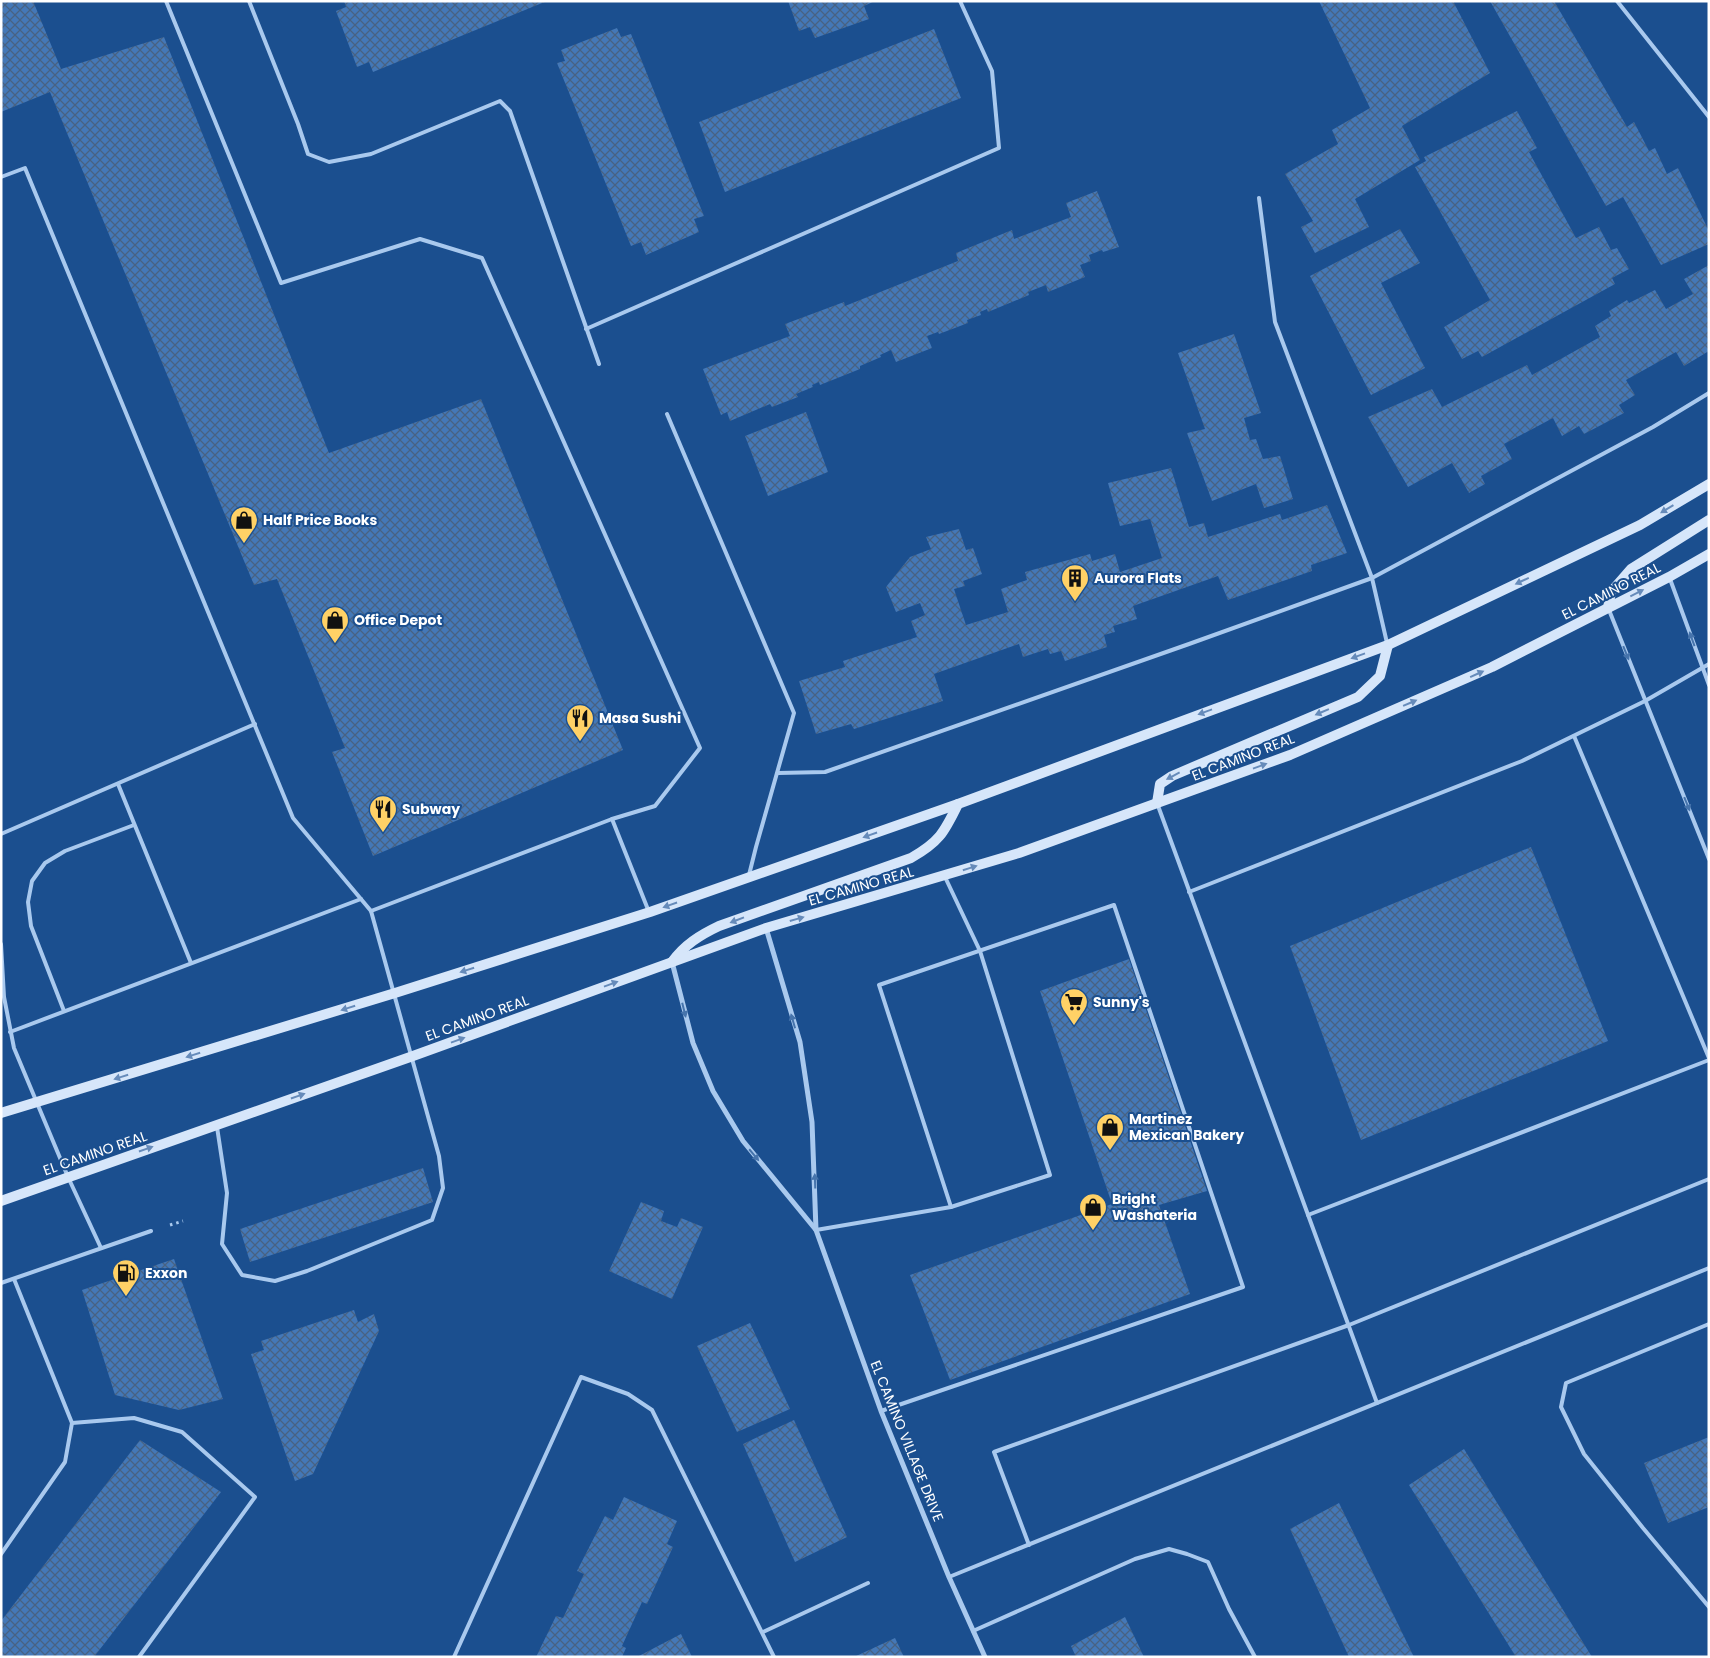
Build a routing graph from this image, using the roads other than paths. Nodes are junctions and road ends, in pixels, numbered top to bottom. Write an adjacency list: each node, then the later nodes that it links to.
1 (166, 1): 29 (lane)
2 (249, 1): 8 (lane)
3 (960, 1): 8 (lane)
4 (1617, 1): 5 (lane)
5 (1709, 118)
6 (1, 177): 23 (lane)
7 (1259, 198): 16 (lane)
8 (586, 329): 9 (lane)
9 (599, 364)
10 (1709, 393): 16 (lane)
11 (667, 414): 25 (lane)
12 (1709, 484): 18 (main road, one-way to 18)
13 (1709, 520): 17 (main road)
14 (1709, 554): 15 (main road, EL CAMINO REAL)
15 (1669, 577): 17 (main road, EL CAMINO REAL, one-way to 15); 20 (lane, one-way to 15)
16 (1372, 578): 18 (lane); 25 (lane)
17 (1608, 608): 22 (lane, one-way to 22); 28 (main road, EL CAMINO REAL, one-way to 17)
18 (1388, 645): 27 (main road, one-way to 27); 28 (main road, one-way to 28)
19 (1709, 664): 20 (lane)
20 (1703, 668): 21 (lane); 22 (lane)
21 (1709, 685)
22 (1645, 701): 24 (lane); 32 (lane, one-way to 32)
23 (255, 724): 26 (lane); 36 (lane)
24 (1574, 736): 35 (lane); 49 (lane)
25 (778, 773): 34 (lane)
26 (118, 784): 30 (lane); 31 (lane)
27 (958, 804): 34 (main road, one-way to 34); 43 (main road, one-way to 43)
28 (1157, 804): 33 (main road, EL CAMINO REAL, one-way to 28); 35 (lane)
29 (612, 819): 37 (lane); 38 (lane)
30 (134, 824): 44 (lane); 46 (lane)
31 (1, 834)
32 (1709, 859)
33 (945, 876): 39 (main road, EL CAMINO REAL, one-way to 33); 42 (lane)
34 (749, 878): 38 (main road, one-way to 38)
35 (1189, 892): 57 (lane)
36 (361, 899): 37 (lane); 44 (lane)
37 (371, 911): 45 (lane)
38 (650, 912): 45 (main road, one-way to 45)
39 (766, 928): 43 (main road, EL CAMINO REAL); 58 (street, EL CAMINO VILLAGE DRIVE, one-way to 39)
40 (1, 944): 41 (lane)
41 (1, 951): 47 (lane)
42 (980, 951): 56 (lane); 56 (lane); 67 (lane)
43 (672, 962): 48 (main road, EL CAMINO REAL, one-way to 43); 58 (street, EL CAMINO VILLAGE DRIVE, one-way to 58)
44 (190, 963): 46 (lane)
45 (395, 994): 48 (lane); 50 (main road, one-way to 50)
46 (64, 1011): 47 (lane)
47 (10, 1032): 50 (lane)
48 (413, 1056): 52 (main road, EL CAMINO REAL, one-way to 48); 52 (lane)
49 (1709, 1059): 57 (lane)
50 (37, 1103): 51 (main road); 53 (lane)
51 (1, 1113)
52 (216, 1125): 53 (main road, EL CAMINO REAL, one-way to 52)
53 (68, 1177): 55 (main road, EL CAMINO REAL); 60 (lane)
54 (1709, 1179): 65 (lane)
55 (1, 1201)
56 (951, 1207): 58 (lane)
57 (1308, 1215): 65 (lane)
58 (816, 1230): 67 (street, EL CAMINO VILLAGE DRIVE)
59 (151, 1231): 60 (lane)
60 (101, 1248): 62 (lane)
61 (1709, 1268): 66 (lane)
62 (14, 1279): 63 (lane); 68 (lane)
63 (1, 1283)
64 (1709, 1324): 73 (lane)
65 (1348, 1325): 66 (lane); 69 (lane)
66 (1377, 1403): 69 (lane)
67 (881, 1411): 71 (street, EL CAMINO VILLAGE DRIVE)
68 (72, 1423): 70 (lane); 76 (lane)
69 (1029, 1544): 71 (lane)
70 (1, 1554)
71 (949, 1577): 74 (street, EL CAMINO VILLAGE DRIVE)
72 (868, 1583): 75 (lane)
73 (1709, 1607)
74 (973, 1631): 79 (street, EL CAMINO VILLAGE DRIVE); 80 (lane)
75 (763, 1632): 77 (lane); 78 (lane)
76 (139, 1657)
77 (454, 1657)
78 (774, 1657)
79 (985, 1657)
80 (1255, 1657)

